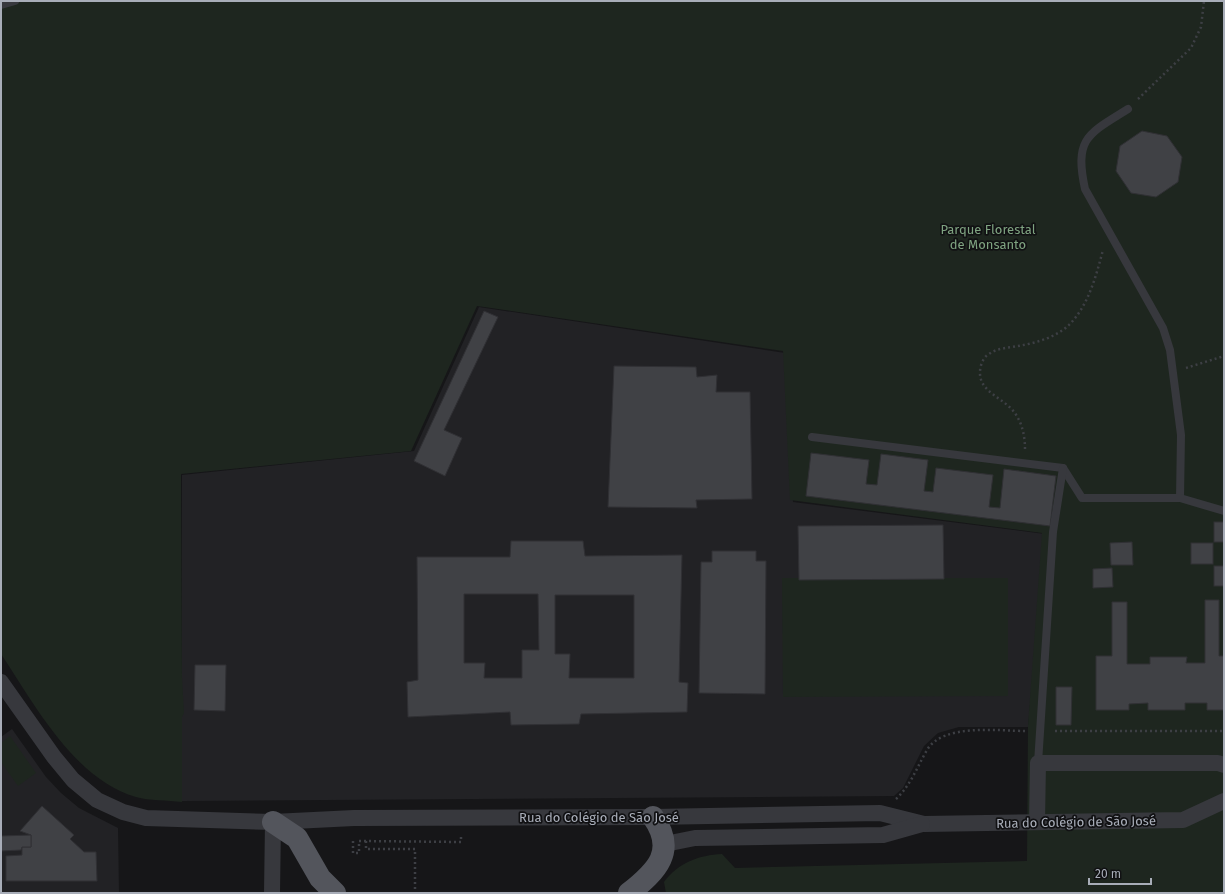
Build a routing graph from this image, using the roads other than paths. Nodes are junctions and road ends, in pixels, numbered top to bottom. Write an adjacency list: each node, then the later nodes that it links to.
1 (15, 1): 2 (lane)
2 (1, 5)
3 (1128, 109): 6 (lane)
4 (812, 437): 5 (lane)
5 (1063, 468): 6 (lane); 9 (lane)
6 (1180, 498): 7 (lane)
7 (1224, 510)
8 (1, 682): 13 (street, Rua do Colégio de São José)
9 (1038, 763): 10 (street); 14 (street)
10 (1224, 766)
11 (1224, 801): 14 (street, Rua do Colégio de São José)
12 (653, 817): 13 (street, Rua do Colégio de São José); 15 (street, Rua do Colégio de São José); 16 (main road)
13 (274, 822): 18 (street); 19 (main road)
14 (1036, 822): 15 (street, Rua do Colégio de São José)
15 (924, 824): 16 (street, Rua do Colégio de São José)
16 (665, 844): 17 (main road)
17 (640, 889)
18 (272, 893)
19 (335, 893)

